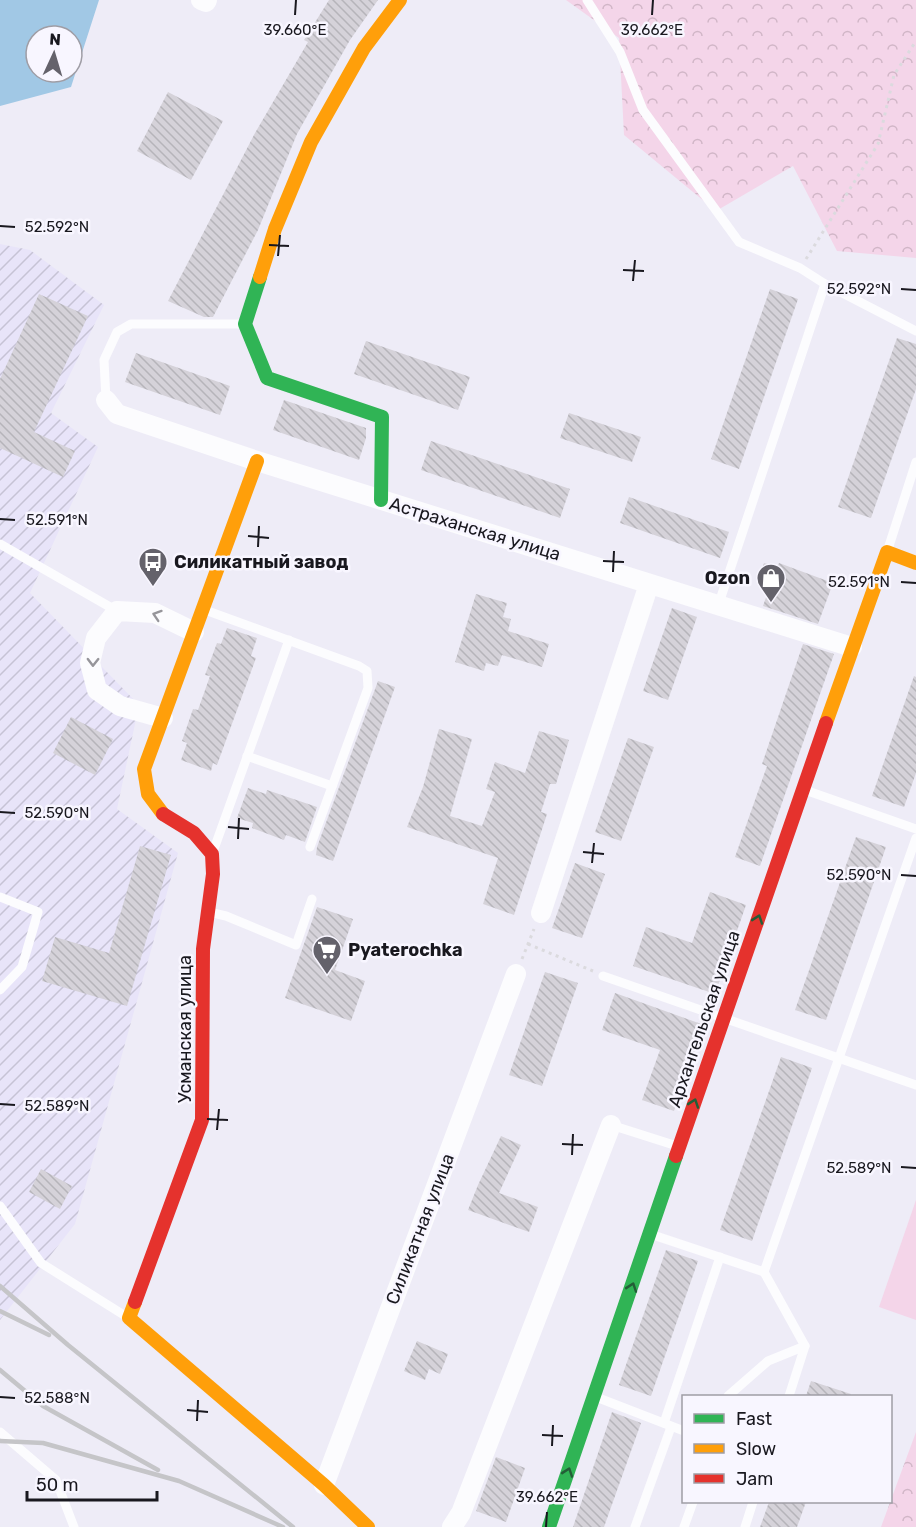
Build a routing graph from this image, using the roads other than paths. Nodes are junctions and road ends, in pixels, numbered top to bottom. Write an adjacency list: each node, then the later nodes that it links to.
1 (201, 0): 2 (street)
2 (207, 0)
3 (400, 0): 6 (street)
4 (587, 0): 5 (lane)
5 (825, 284): 7 (lane); 16 (lane)
6 (246, 324): 8 (lane); 11 (street)
7 (916, 331)
8 (106, 400): 9 (street, Астраханская улица)
9 (257, 461): 11 (street, Астраханская улица); 17 (street)
10 (916, 462): 13 (lane)
11 (381, 500): 15 (street, Астраханская улица)
12 (0, 544): 18 (lane)
13 (887, 552): 14 (street); 21 (street, Архангельская улица)
14 (916, 563)
15 (649, 584): 16 (street, Астраханская улица); 33 (street)
16 (718, 606): 21 (street, Астраханская улица)
17 (202, 610): 19 (street); 20 (lane)
18 (117, 611): 19 (street, one-way to 18); 22 (street, one-way to 22)
19 (194, 632): 22 (street)
20 (289, 640): 23 (lane); 24 (lane)
21 (852, 647): 25 (street, Архангельская улица)
22 (162, 718): 29 (street)
23 (247, 756): 24 (lane); 29 (lane)
24 (332, 786): 28 (lane)
25 (803, 789): 26 (lane); 37 (street, Архангельская улица, one-way to 25)
26 (916, 830)
27 (916, 838): 38 (lane)
28 (310, 847)
29 (212, 854): 32 (street, Усманская улица)
30 (0, 897): 36 (lane)
31 (312, 899): 32 (lane)
32 (208, 912): 46 (street, Усманская улица)
33 (541, 913)
34 (516, 974): 54 (street, Силикатная улица)
35 (603, 976): 37 (lane)
36 (0, 990)
37 (724, 1017): 38 (lane); 41 (street, Архангельская улица, one-way to 37)
38 (839, 1058): 39 (lane); 45 (lane)
39 (916, 1085)
40 (611, 1125): 41 (lane); 59 (street)
41 (679, 1146): 43 (street, Архангельская улица)
42 (0, 1206): 46 (lane)
43 (650, 1234): 44 (lane); 50 (street, Архангельская улица, one-way to 43)
44 (720, 1257): 45 (lane); 51 (lane)
45 (764, 1272): 47 (lane)
46 (129, 1318): 54 (street)
47 (805, 1346): 48 (lane); 49 (lane)
48 (729, 1395)
49 (789, 1395)
50 (594, 1396): 51 (lane); 60 (street, Архангельская улица, one-way to 50)
51 (668, 1425): 52 (lane); 61 (lane)
52 (682, 1430)
53 (0, 1432): 57 (lane)
54 (324, 1485): 58 (street)
55 (693, 1503): 62 (lane)
56 (753, 1503): 63 (lane)
57 (74, 1527)
58 (368, 1527)
59 (452, 1527)
60 (549, 1527)
61 (635, 1527)
62 (684, 1527)
63 (745, 1527)

